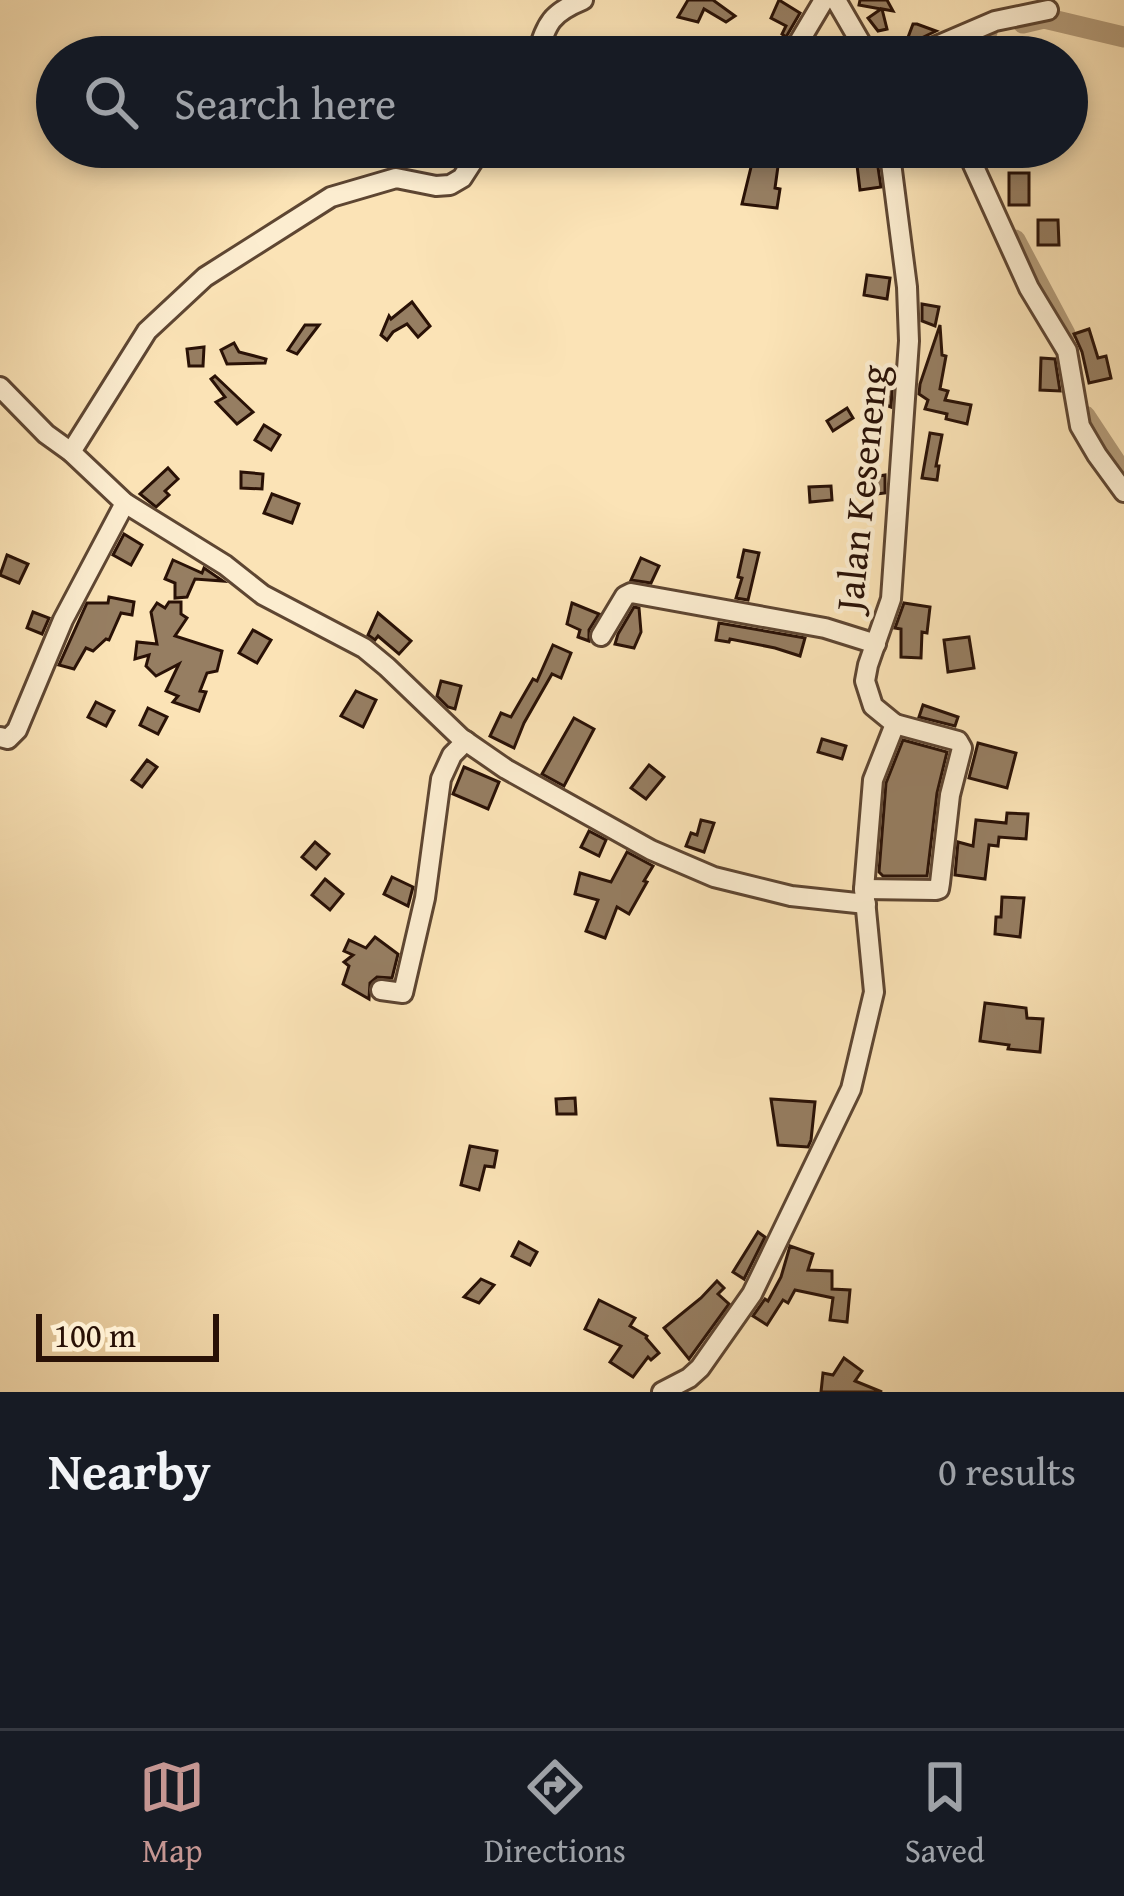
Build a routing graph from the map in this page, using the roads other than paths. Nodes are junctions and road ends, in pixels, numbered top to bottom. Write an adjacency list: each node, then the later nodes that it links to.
1 (583, 0): 5 (street)
2 (824, 0): 6 (street)
3 (836, 0): 7 (street)
4 (1048, 10): 8 (street)
5 (543, 36)
6 (803, 36)
7 (857, 36)
8 (964, 36)
9 (468, 168): 13 (street)
10 (892, 168): 17 (street, Jalan Keseneng)
11 (974, 168): 14 (street)
12 (0, 387): 13 (street)
13 (71, 452): 15 (street)
14 (1124, 492)
15 (125, 502): 19 (street); 20 (street)
16 (601, 636): 17 (street)
17 (876, 644): 18 (street, Jalan Keseneng)
18 (895, 724): 21 (street); 21 (street)
19 (0, 737)
20 (466, 741): 21 (street); 22 (street)
21 (865, 896): 23 (street)
22 (381, 990)
23 (662, 1392)

